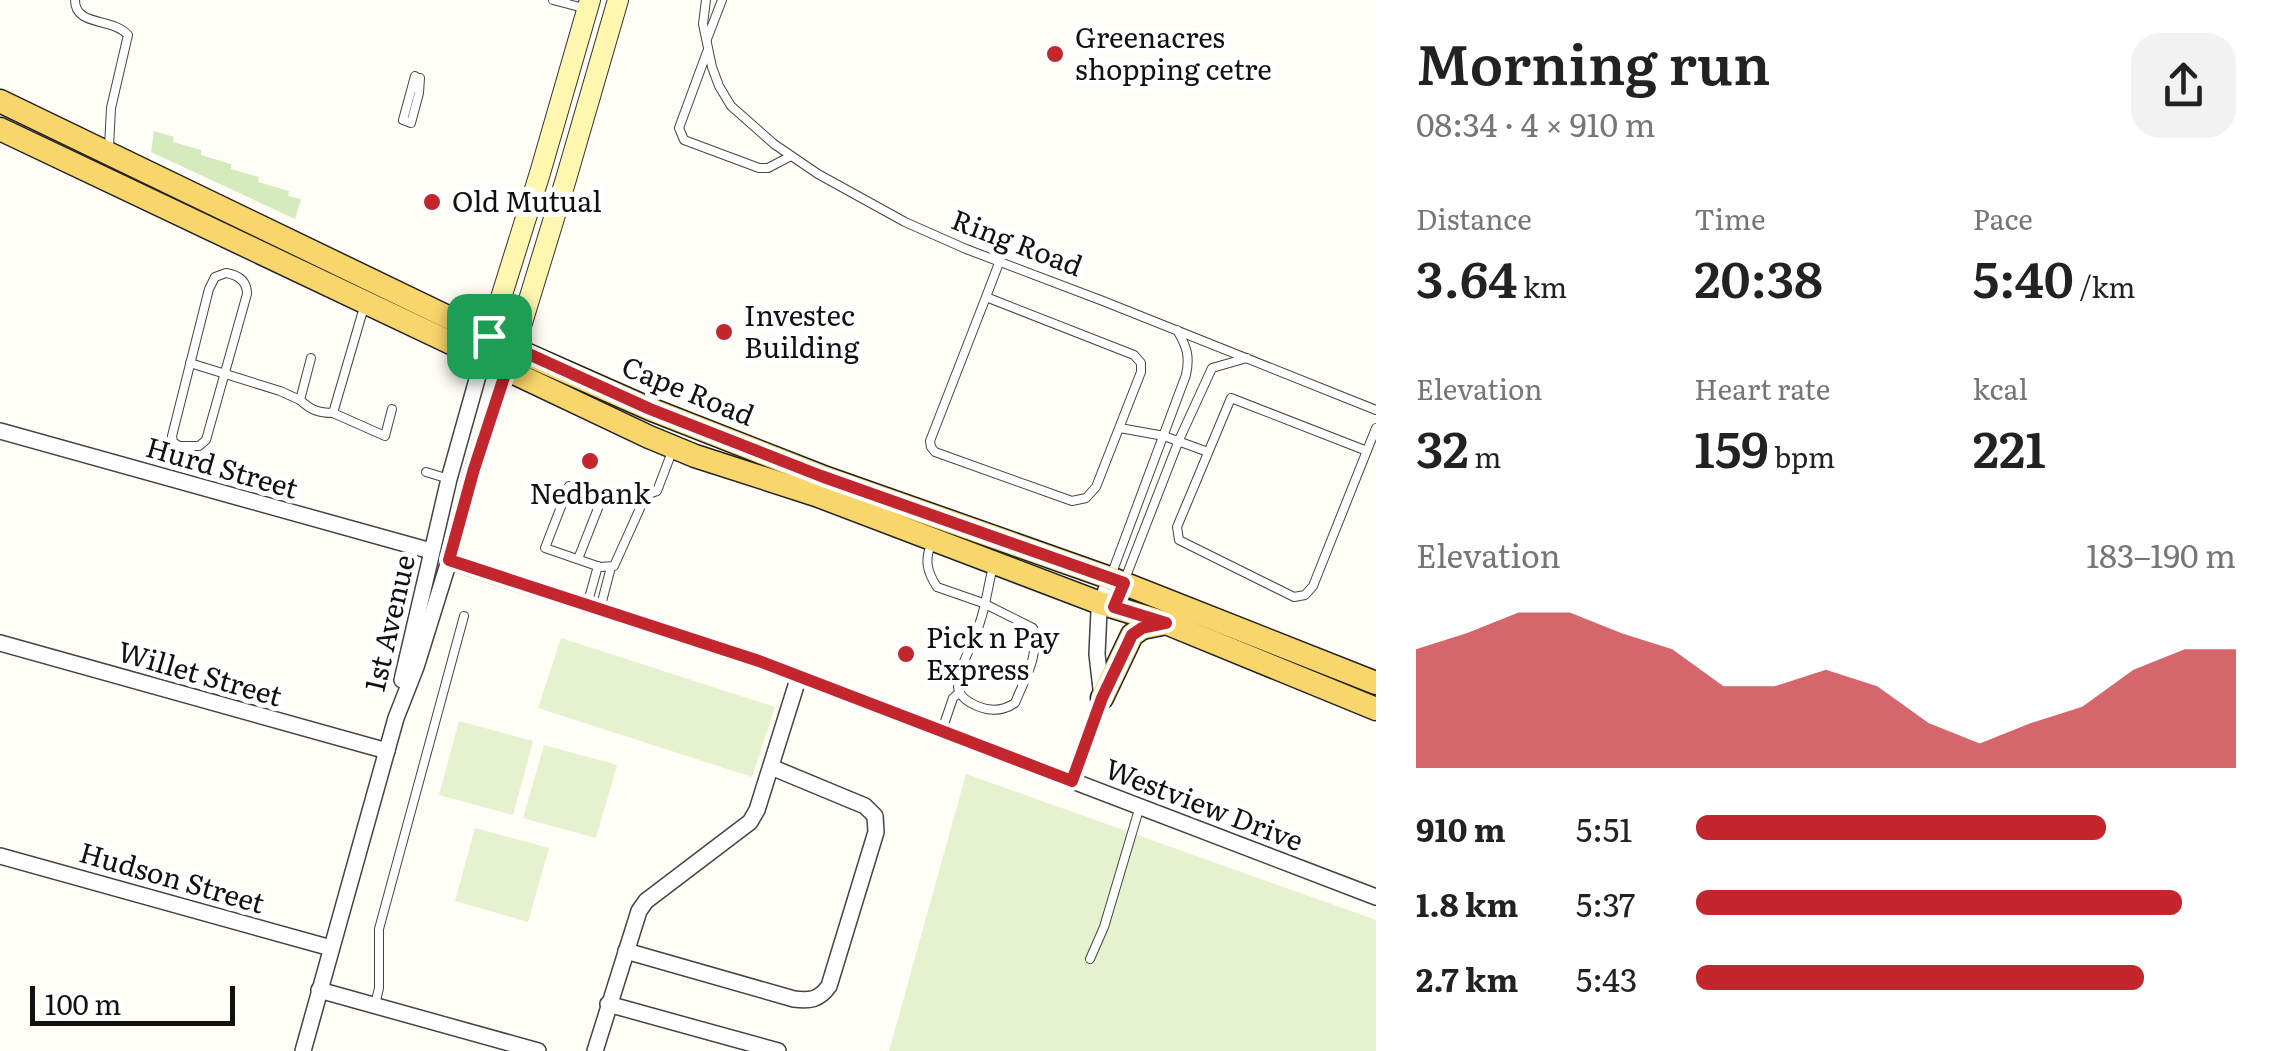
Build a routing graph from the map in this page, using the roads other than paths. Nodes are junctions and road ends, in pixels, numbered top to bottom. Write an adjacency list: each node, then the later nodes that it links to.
1 (75, 0): 11 (lane)
2 (552, 0): 6 (lane)
3 (618, 0): 20 (main road)
4 (706, 0): 7 (lane, Ring Road)
5 (722, 0): 7 (lane)
6 (589, 5): 17 (main road)
7 (708, 44): 12 (lane, Ring Road); 12 (lane)
8 (417, 77): 8 (lane)
9 (0, 102): 11 (main road, Cape Road)
10 (0, 128): 15 (main road, Cape Road)
11 (109, 154): 17 (main road, Cape Road)
12 (791, 156): 13 (lane, Ring Road)
13 (1000, 263): 14 (lane); 16 (lane, Ring Road)
14 (986, 297): 27 (lane); 27 (lane)
15 (366, 302): 17 (main road, Cape Road); 26 (lane)
16 (1177, 330): 19 (lane, Ring Road); 30 (lane)
17 (486, 347): 20 (main road, Cape Road); 36 (street, 1st Avenue)
18 (311, 358): 23 (lane)
19 (1247, 358): 25 (lane, Ring Road); 31 (lane)
20 (511, 359): 32 (main road, Cape Road); 40 (street, 1st Avenue); 44 (main road, Cape Road)
21 (190, 363): 22 (lane); 22 (lane); 22 (lane)
22 (225, 373): 23 (lane)
23 (300, 400): 26 (lane)
24 (392, 408): 26 (lane)
25 (1376, 410)
26 (333, 413)
27 (1120, 428): 30 (lane)
28 (1376, 428): 33 (lane)
29 (0, 431): 38 (street, Hurd Street)
30 (1164, 436): 31 (lane); 44 (lane)
31 (1179, 440): 34 (lane); 44 (lane)
32 (674, 447): 37 (main road, Cape Road); 43 (lane)
33 (1367, 450): 34 (lane); 34 (lane)
34 (1208, 452)
35 (426, 472): 36 (lane)
36 (449, 479): 38 (street, 1st Avenue)
37 (933, 540): 41 (main road, Cape Road); 45 (lane)
38 (431, 551): 56 (street, 1st Avenue)
39 (578, 559): 39 (lane); 42 (lane)
40 (449, 560): 47 (street, Westview Drive); 56 (street, 1st Avenue)
41 (994, 563): 45 (lane); 46 (main road, Cape Road)
42 (598, 566): 43 (lane); 47 (lane)
43 (611, 567): 47 (lane)
44 (1117, 580): 46 (street); 52 (main road, Cape Road)
45 (983, 603): 53 (lane); 53 (lane)
46 (1107, 605): 49 (main road, Cape Road); 54 (street)
47 (594, 607): 51 (street, Westview Drive)
48 (464, 616): 69 (lane)
49 (1166, 623): 54 (main road); 55 (main road, Cape Road)
50 (0, 643): 58 (street, Willet Street)
51 (799, 676): 57 (street, Westview Drive); 59 (street)
52 (1376, 683)
53 (960, 692): 57 (lane)
54 (1102, 698): 60 (street)
55 (1376, 709)
56 (396, 718): 58 (street)
57 (942, 730): 60 (street, Westview Drive)
58 (387, 751): 64 (street)
59 (770, 768): 65 (street); 65 (street)
60 (1072, 781): 61 (street, Westview Drive)
61 (1140, 806): 63 (street, Westview Drive); 66 (lane)
62 (0, 856): 64 (street, Hudson Street)
63 (1376, 897)
64 (331, 948): 67 (street)
65 (626, 951): 68 (street)
66 (1090, 959)
67 (319, 990): 69 (street); 70 (street)
68 (608, 1004): 72 (street); 73 (street)
69 (375, 1005): 71 (street)
70 (303, 1051)
71 (538, 1051)
72 (595, 1051)
73 (778, 1051)

